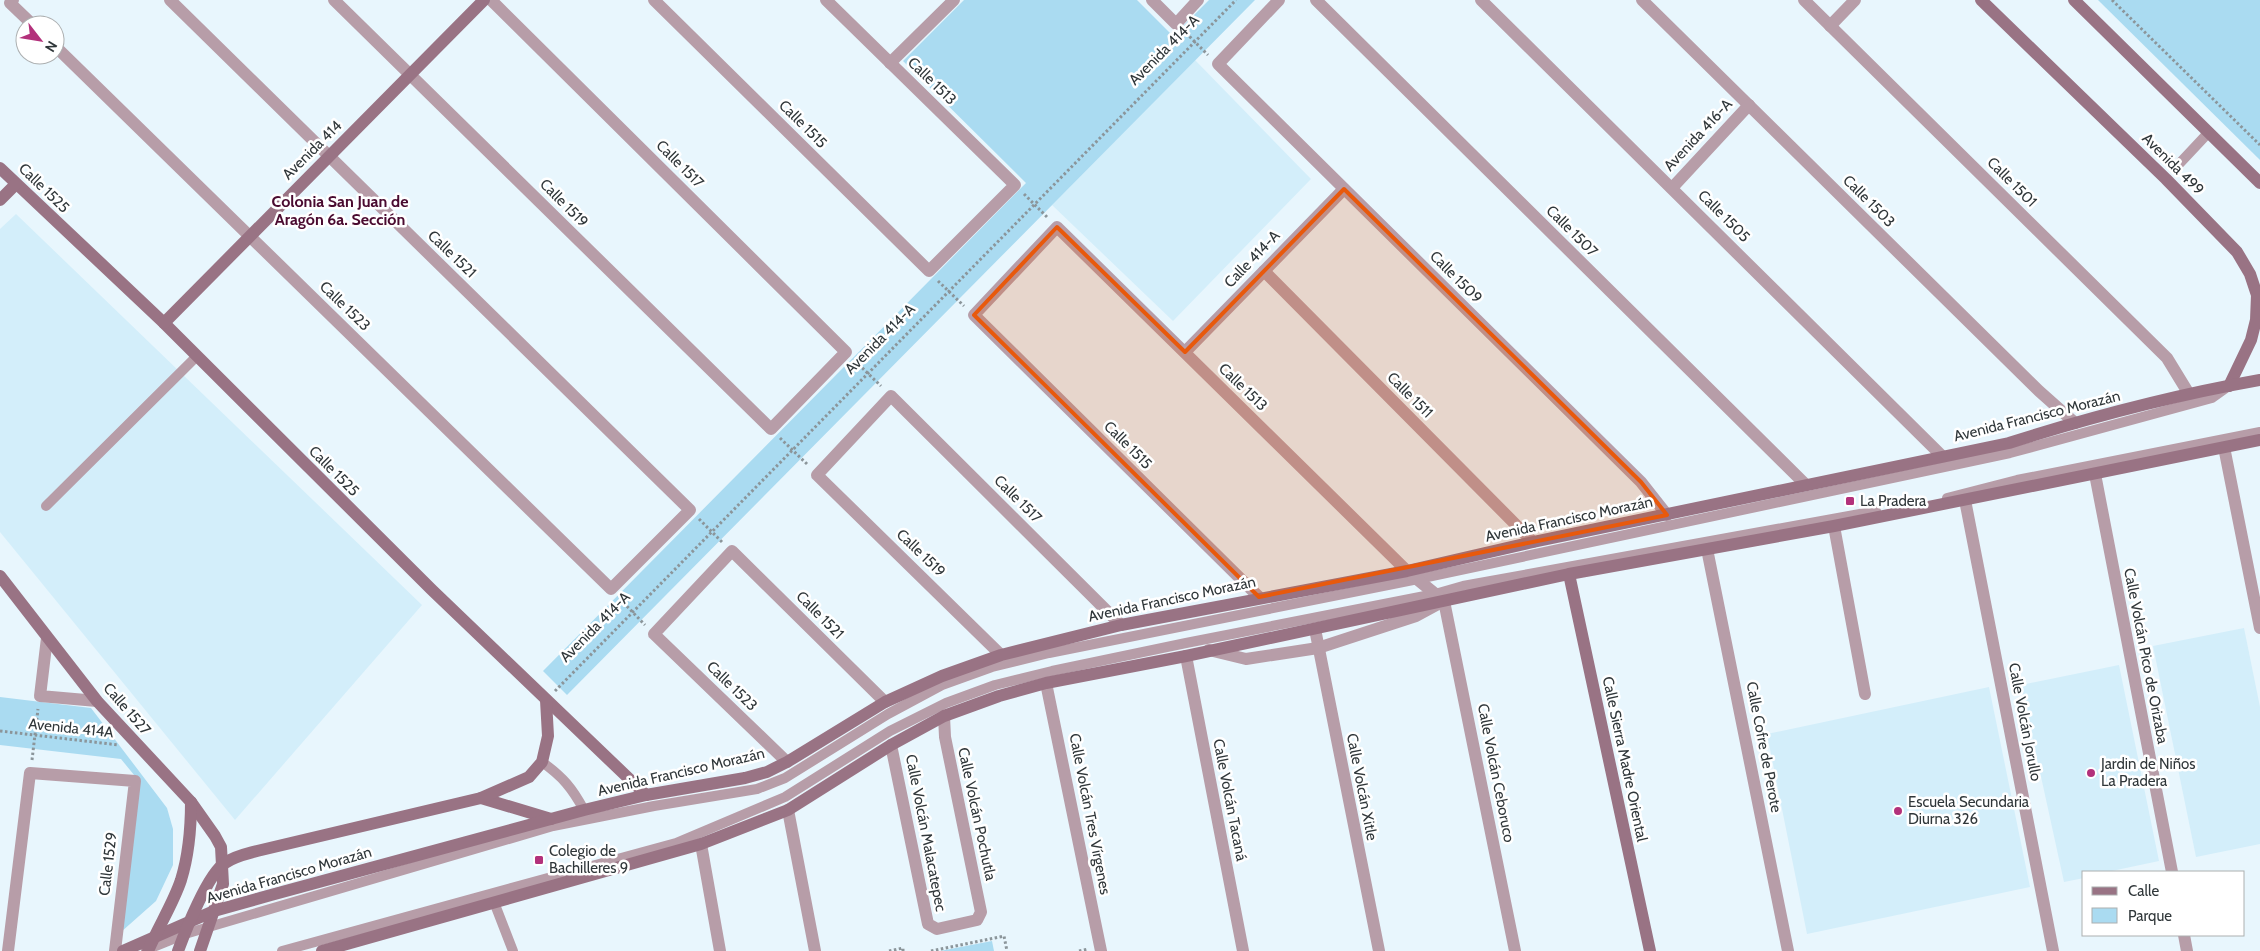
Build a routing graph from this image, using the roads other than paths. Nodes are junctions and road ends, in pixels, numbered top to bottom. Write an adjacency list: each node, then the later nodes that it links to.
1 (170, 0): 26 (street, Calle 1521)
2 (334, 0): 23 (street, Calle 1519)
3 (484, 0): 23 (street, Avenida 414)
4 (491, 0): 40 (street, Calle 1517)
5 (654, 0): 31 (street, Calle 1515)
6 (826, 0): 22 (street, Calle 1513)
7 (954, 0): 22 (street)
8 (1152, 0): 9 (street, Avenida 414-A)
9 (1198, 0)
10 (1280, 0): 33 (street, Calle 1509)
11 (1316, 0): 54 (street, Calle 1507)
12 (1482, 0): 32 (street, Calle 1505)
13 (1642, 0): 24 (street, Calle 1503)
14 (1804, 0): 20 (street, Calle 1501)
15 (1855, 0): 20 (street)
16 (1980, 0): 37 (street, Avenida 499)
17 (2074, 0): 25 (street)
18 (12, 1): 19 (street)
19 (24, 15)
20 (1830, 26): 45 (street, Calle 1501)
21 (65, 56): 35 (street, Calle 1523)
22 (890, 63): 31 (street, Calle 1513)
23 (410, 74): 26 (street, Avenida 414); 47 (street, Calle 1519)
24 (1749, 105): 32 (street, Avenida 416-A); 46 (street, Calle 1503)
25 (2209, 132): 27 (lane); 29 (street)
26 (329, 156): 35 (street, Avenida 414); 57 (street, Calle 1521)
27 (2179, 164)
28 (0, 168): 30 (street, Calle 1525)
29 (2260, 183)
30 (16, 184): 34 (street); 39 (street, Calle 1525)
31 (1015, 185)
32 (1672, 188): 51 (street, Calle 1505)
33 (1344, 189): 36 (street, Calle 414-A); 58 (street, Calle 1509)
34 (1, 198)
35 (250, 236): 39 (street, Avenida 414); 66 (street, Calle 1523)
36 (1264, 271): 41 (street, Calle 414-A); 60 (street, Calle 1511)
37 (2258, 297): 44 (street, Avenida 499)
38 (974, 315): 41 (street, Calle 1513); 67 (street, Calle 1515)
39 (164, 323): 42 (street, Calle 1525)
40 (846, 352): 47 (street, Avenida 414-A)
41 (1185, 352): 62 (street, Calle 1513)
42 (196, 357): 56 (lane); 80 (street, Calle 1525)
43 (2260, 380): 44 (street, Avenida Francisco Morazán)
44 (2229, 386): 45 (street, Avenida Francisco Morazán); 65 (lane)
45 (2189, 394): 46 (street, Avenida Francisco Morazán)
46 (2074, 423): 51 (street, Avenida Francisco Morazán)
47 (771, 429)
48 (2260, 432): 68 (lane)
49 (2260, 440): 50 (street)
50 (2224, 447): 52 (street); 70 (street)
51 (1943, 457): 54 (street, Avenida Francisco Morazán)
52 (2095, 474): 55 (street); 95 (street, Calle Volcán Pico de Orizaba)
53 (817, 475): 69 (street, Calle 1517); 76 (street, Calle 1519)
54 (1806, 484): 58 (street, Avenida Francisco Morazán)
55 (1965, 500): 59 (street); 121 (street, Calle Volcán Jorullo)
56 (46, 506)
57 (690, 510): 66 (street, Avenida 414-A)
58 (1668, 515): 60 (street, Avenida Francisco Morazán)
59 (1834, 526): 61 (street); 79 (street)
60 (1532, 542): 62 (street, Avenida Francisco Morazán)
61 (1707, 549): 63 (street); 120 (street, Calle Cofre de Perote)
62 (1407, 570): 65 (street, Calle 1513); 67 (street, Avenida Francisco Morazán)
63 (1569, 574): 68 (street); 119 (street, Calle Sierra Madre Oriental)
64 (0, 576): 73 (street, Calle 1527)
65 (1418, 579): 68 (street, Calle 1513); 100 (lane)
66 (611, 589)
67 (1259, 597): 69 (street, Avenida Francisco Morazán)
68 (1440, 598): 71 (street); 74 (street); 110 (lane); 118 (street, Calle Volcán Ceboruco)
69 (1121, 625): 76 (street, Avenida Francisco Morazán)
70 (2260, 628)
71 (1315, 629): 74 (street, Calle Volcán Xitle); 75 (street)
72 (654, 634): 82 (street, Calle 1521); 86 (street, Calle 1523)
73 (47, 638): 81 (street, Calle 1527); 81 (street)
74 (1318, 648): 75 (street); 117 (street, Calle Volcán Xitle)
75 (1209, 650): 77 (street)
76 (1001, 655): 82 (street, Avenida Francisco Morazán)
77 (1186, 656): 78 (street); 116 (street, Calle Volcán Tacaná)
78 (1046, 683): 83 (street); 115 (street, Calle Volcán Tres Vírgenes)
79 (1865, 694)
80 (546, 700): 85 (street); 87 (street, Calle 1525)
81 (97, 701): 89 (street, Calle 1527)
82 (885, 702): 86 (street, Avenida Francisco Morazán)
83 (944, 716): 84 (street); 99 (street, Calle Volcán Pochutla)
84 (891, 745): 91 (street); 99 (street, Calle Volcán Malacatepec)
85 (542, 762): 88 (street); 90 (lane)
86 (787, 762): 87 (street, Avenida Francisco Morazán)
87 (646, 795): 90 (street, Avenida Francisco Morazán)
88 (481, 798): 92 (street); 94 (street)
89 (190, 802): 94 (street, Calle 1527); 102 (street)
90 (584, 810): 92 (street, Avenida Francisco Morazán)
91 (788, 810): 93 (street); 114 (street)
92 (551, 819): 97 (street, Avenida Francisco Morazán)
93 (701, 844): 96 (street); 113 (street)
94 (223, 864): 97 (street, Calle 1527); 98 (street)
95 (2172, 871)
96 (494, 902): 111 (street); 112 (lane)
97 (214, 911): 98 (street, Avenida Francisco Morazán); 100 (street, Calle 1527)
98 (192, 920): 101 (street); 102 (street, Avenida Francisco Morazán)
99 (930, 927)
100 (208, 928): 101 (lane); 109 (street, Calle 1527)
101 (185, 934): 104 (lane); 108 (street)
102 (156, 936): 104 (street); 107 (street, Avenida Francisco Morazán)
103 (2184, 936): 122 (street)
104 (147, 950)
105 (8, 951): 106 (street, Calle 1529)
106 (114, 951)
107 (123, 951)
108 (178, 951)
109 (200, 951)
110 (282, 951)
111 (322, 951)
112 (513, 951)
113 (720, 951)
114 (815, 951)
115 (1101, 951)
116 (1243, 951)
117 (1379, 951)
118 (1515, 951)
119 (1650, 951)
120 (1788, 951)
121 (2053, 951)
122 (2187, 951)

